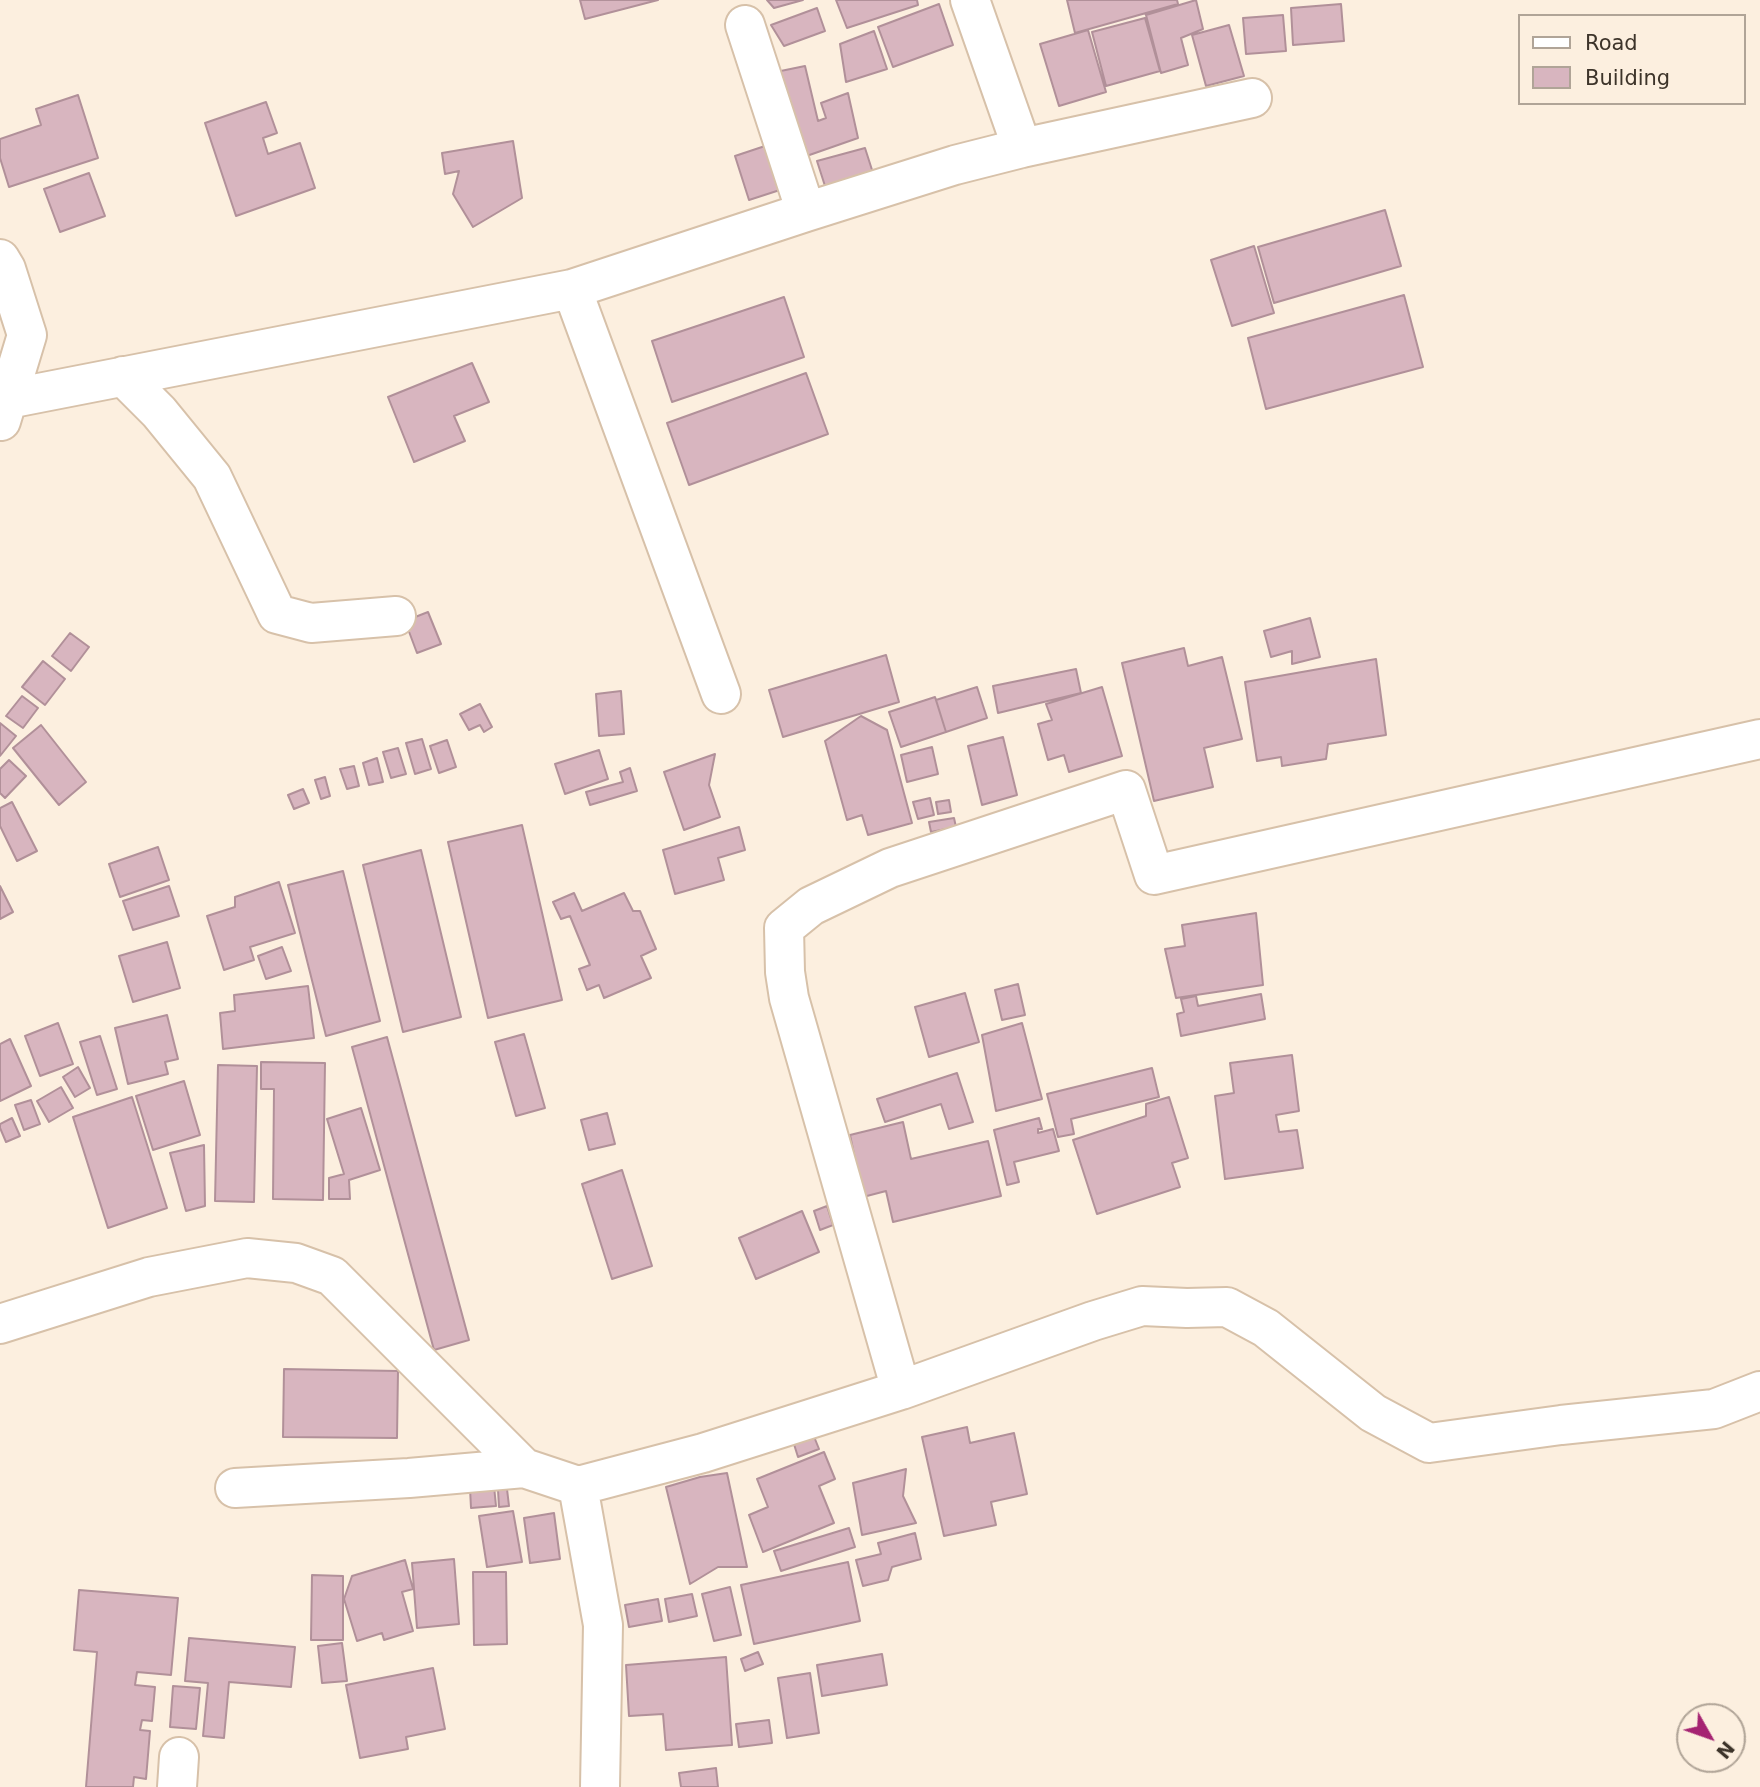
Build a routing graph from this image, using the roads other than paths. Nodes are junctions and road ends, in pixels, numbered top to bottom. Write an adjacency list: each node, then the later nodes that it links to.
1 (970, 0): 4 (street)
2 (745, 25): 5 (street)
3 (1252, 98): 4 (street)
4 (1022, 148): 5 (street)
5 (806, 212): 7 (street)
6 (0, 258): 9 (street)
7 (572, 289): 8 (street); 11 (street)
8 (123, 376): 9 (street); 10 (street)
9 (4, 411)
10 (396, 616)
11 (721, 694)
12 (1760, 738): 14 (street)
13 (0, 1324): 16 (street)
14 (901, 1390): 15 (street); 17 (street)
15 (1760, 1391)
16 (524, 1468): 17 (street); 18 (street)
17 (578, 1486): 19 (street)
18 (235, 1488)
19 (600, 1787)

